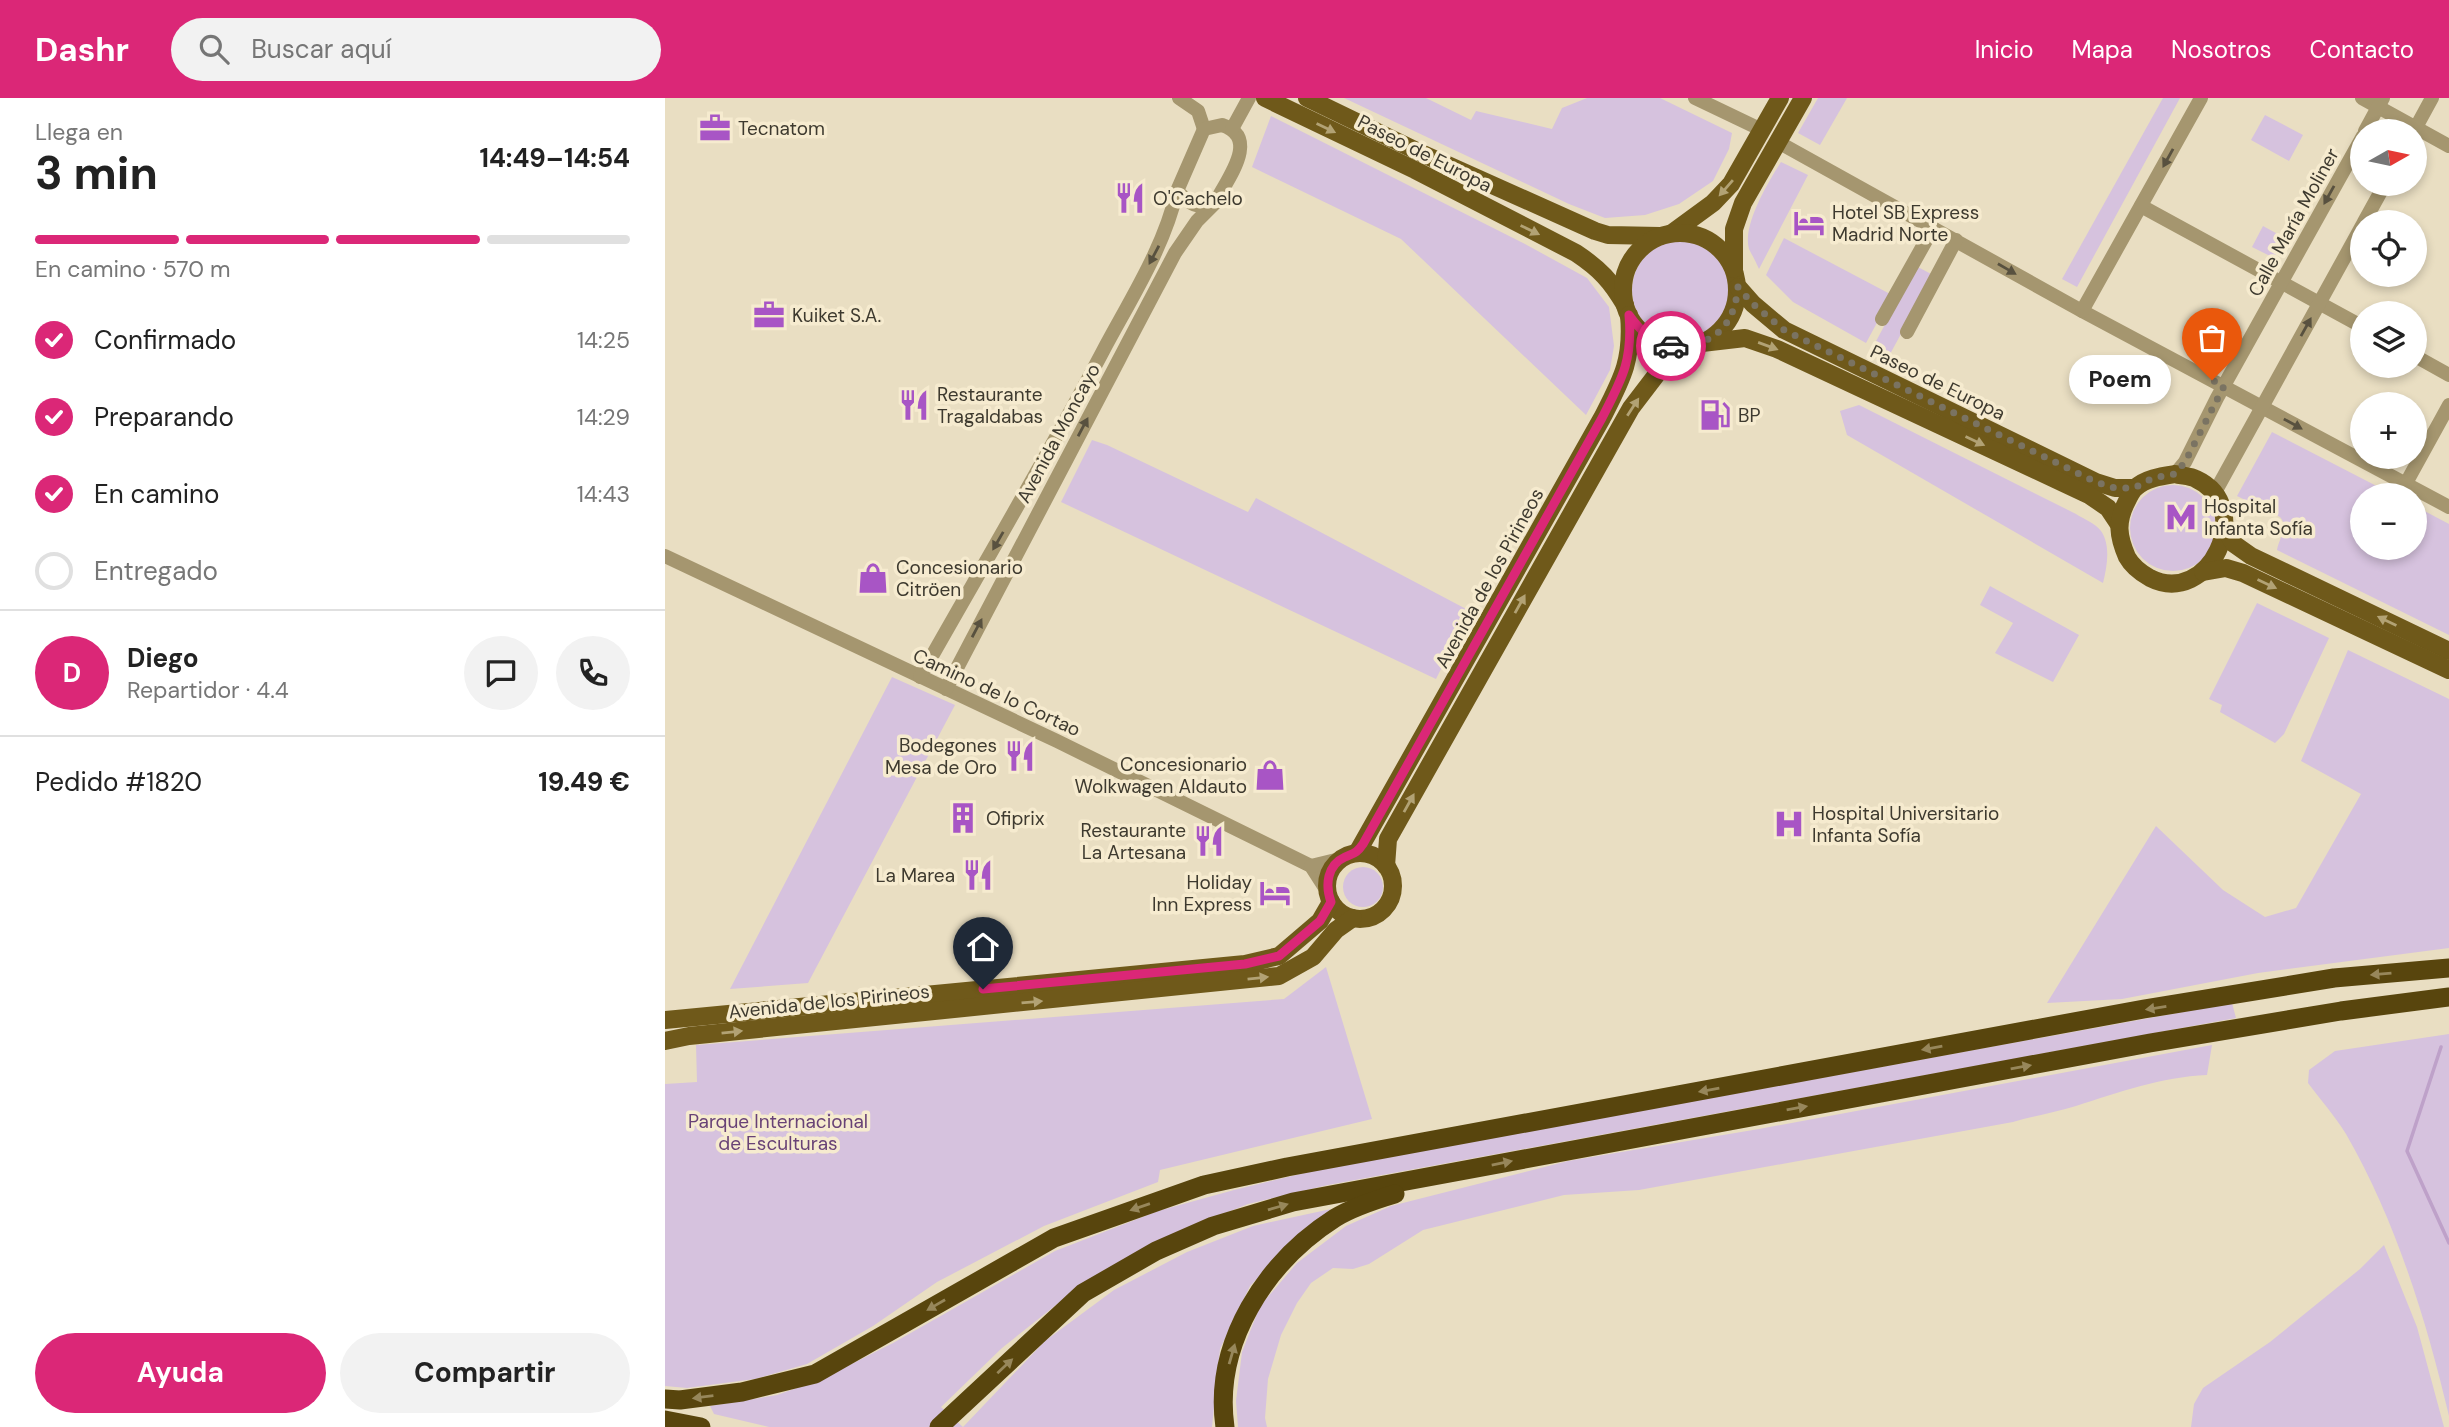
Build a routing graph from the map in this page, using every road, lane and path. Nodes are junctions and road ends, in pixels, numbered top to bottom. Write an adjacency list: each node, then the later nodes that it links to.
1 (1179, 98): 15 (street)
2 (1249, 98): 16 (street)
3 (1265, 98): 33 (main road, Paseo de Europa, one-way to 33)
4 (1307, 98): 26 (main road, Paseo de Europa)
5 (1695, 98): 17 (street)
6 (1780, 98): 17 (main road)
7 (1803, 98): 19 (main road)
8 (2201, 98): 24 (street, one-way to 24)
9 (2362, 98): 11 (street)
10 (2432, 98): 14 (street)
11 (2381, 103): 12 (street, Calle María Moliner); 13 (street)
12 (2372, 119)
13 (2401, 119)
14 (2421, 119)
15 (1204, 129): 16 (street); 22 (street, Avenida Moncayo)
16 (1232, 129): 23 (street, Avenida Moncayo)
17 (1762, 130): 26 (main road, one-way to 26)
18 (2427, 136): 20 (street)
19 (1778, 142): 25 (street); 29 (main road)
20 (2449, 146)
21 (2350, 158): 30 (street, Calle María Moliner, one-way to 30)
22 (1177, 191): 23 (street); 44 (street, Avenida Moncayo, one-way to 44)
23 (1215, 203): 45 (street, Avenida Moncayo, one-way to 23)
24 (2141, 206): 30 (street); 34 (street)
25 (1933, 228): 27 (street); 35 (street)
26 (1666, 235): 29 (main road); 33 (main road)
27 (1956, 240): 34 (street, one-way to 34); 37 (street)
28 (2350, 247): 32 (street)
29 (1734, 269): 31 (main road)
30 (2281, 283): 32 (street); 41 (street, Calle María Moliner)
31 (1738, 287): 38 (main road); 49 (main road, Paseo de Europa)
32 (2319, 304): 36 (street); 43 (street, one-way to 32)
33 (1627, 310): 38 (main road); 61 (main road, Avenida de los Pirineos)
34 (2082, 311): 41 (street)
35 (1882, 319)
36 (2350, 320)
37 (1907, 332)
38 (1696, 345): 53 (main road, Paseo de Europa, one-way to 53); 64 (main road, Avenida de los Pirineos, one-way to 38)
39 (2427, 363): 40 (street)
40 (2449, 375)
41 (2224, 386): 43 (street); 46 (street, Calle María Moliner)
42 (2449, 405): 48 (street)
43 (2262, 407): 47 (street, one-way to 47); 50 (street)
44 (1047, 456): 45 (street); 59 (street, Avenida Moncayo, one-way to 59)
45 (1063, 465): 60 (street, Avenida Moncayo, one-way to 45)
46 (2175, 474): 49 (main road); 50 (main road)
47 (2401, 483)
48 (2406, 483)
49 (2134, 488): 53 (main road)
50 (2214, 494): 54 (main road)
51 (2427, 496): 52 (street)
52 (2449, 507)
53 (2118, 523): 56 (main road)
54 (2225, 529): 56 (main road); 57 (main road, one-way to 54)
55 (665, 556): 59 (street, Camino de lo Cortao)
56 (2203, 572): 58 (main road, one-way to 58)
57 (2449, 651)
58 (2449, 670)
59 (920, 677): 60 (street, Camino de lo Cortao)
60 (946, 689): 63 (street, Camino de lo Cortao)
61 (1357, 853): 62 (main road); 64 (main road)
62 (1340, 859): 63 (street); 65 (main road)
63 (1311, 866): 65 (street)
64 (1386, 866): 66 (main road)
65 (1329, 896): 66 (main road); 69 (main road, Avenida de los Pirineos)
66 (1353, 918): 70 (main road, Avenida de los Pirineos, one-way to 66)
67 (2449, 968): 72 (highway, one-way to 72)
68 (2449, 997): 71 (highway, one-way to 68)
69 (665, 1020)
70 (665, 1041)
71 (1441, 1175): 75 (highway, one-way to 71); 76 (highway, one-way to 71)
72 (665, 1399)
73 (665, 1420): 74 (highway)
74 (701, 1427)
75 (939, 1427)
76 (1225, 1427)

